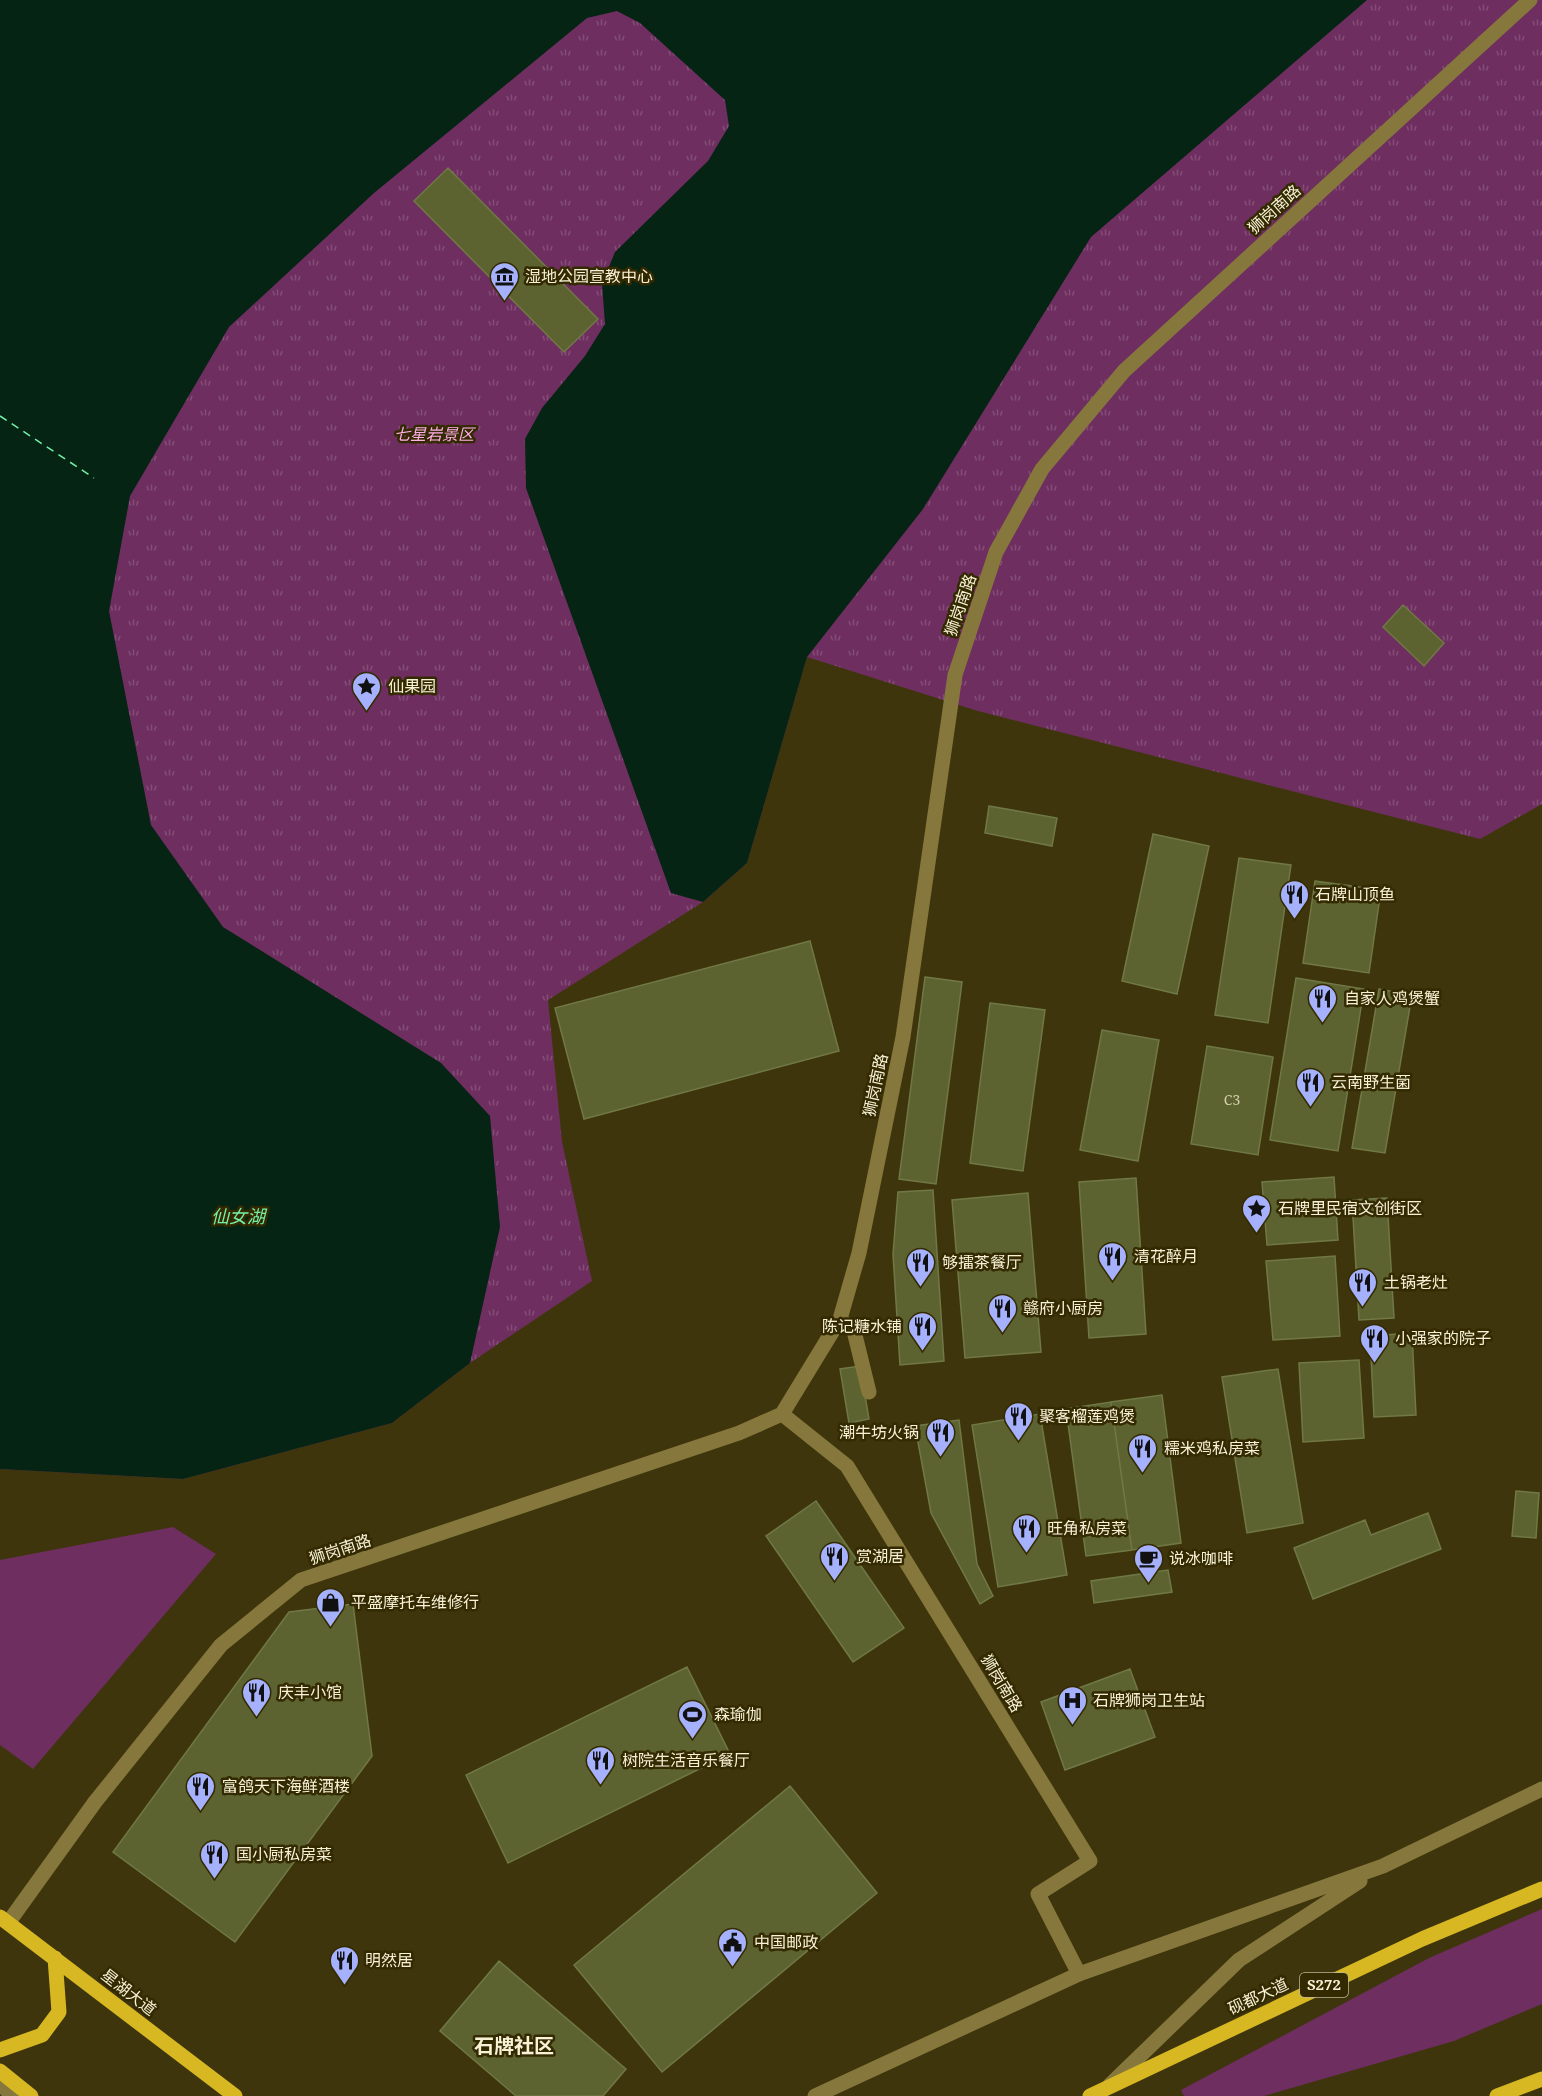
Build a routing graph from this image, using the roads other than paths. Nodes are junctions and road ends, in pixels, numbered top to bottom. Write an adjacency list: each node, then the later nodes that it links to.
1 (1530, 0): 2 (street, 狮岗南路)
2 (840, 1319): 3 (street); 4 (street, 狮岗南路)
3 (869, 1392)
4 (782, 1414): 8 (street, 狮岗南路); 10 (street, 狮岗南路)
5 (1542, 1789): 6 (street)
6 (1383, 1866): 10 (street); 15 (street)
7 (1542, 1888): 15 (main road, 砚都大道 / S272)
8 (4, 1920): 9 (main road, 星湖大道)
9 (55, 1958): 11 (main road); 18 (main road, 星湖大道)
10 (1079, 1974): 19 (street)
11 (0, 2050)
12 (0, 2071): 17 (main road)
13 (1542, 2079): 21 (main road)
14 (0, 2081): 16 (street)
15 (1111, 2092): 20 (main road, 砚都大道 / S272)
16 (11, 2096)
17 (31, 2096)
18 (235, 2096)
19 (815, 2096)
20 (1090, 2096)
21 (1497, 2096)

